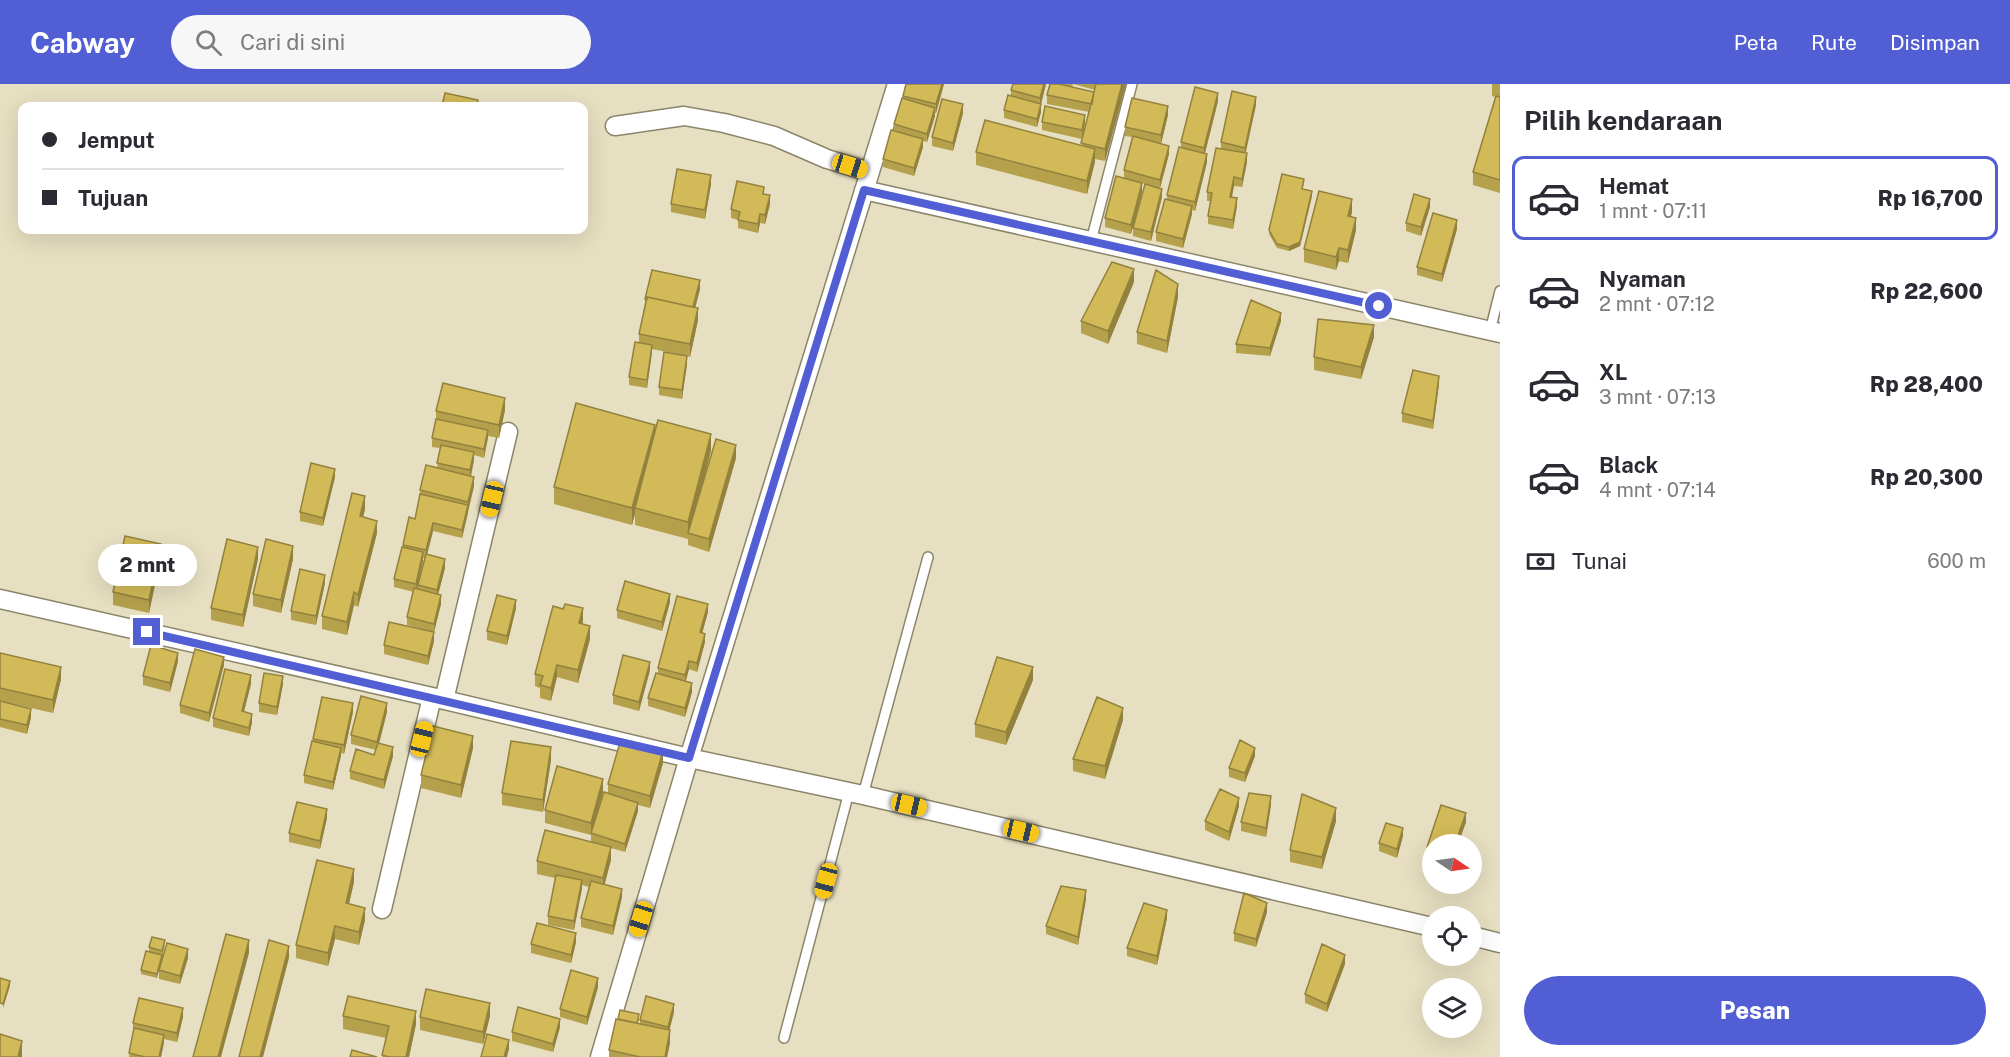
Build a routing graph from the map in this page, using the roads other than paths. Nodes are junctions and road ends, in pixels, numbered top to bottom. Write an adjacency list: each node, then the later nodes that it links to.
1 (897, 84): 4 (street)
2 (1132, 84): 6 (lane)
3 (615, 126): 4 (street)
4 (870, 172): 5 (street)
5 (864, 190): 6 (street); 13 (street)
6 (1090, 241): 8 (street)
7 (1500, 291): 8 (lane)
8 (1495, 332)
9 (508, 432): 12 (street)
10 (928, 557): 14 (lane)
11 (0, 599): 12 (street)
12 (438, 698): 13 (street); 15 (street)
13 (689, 758): 14 (street); 20 (street)
14 (856, 793): 16 (street); 19 (lane)
15 (382, 909)
16 (1422, 925)
17 (1482, 938): 18 (street)
18 (1500, 943)
19 (784, 1038)
20 (600, 1057)

